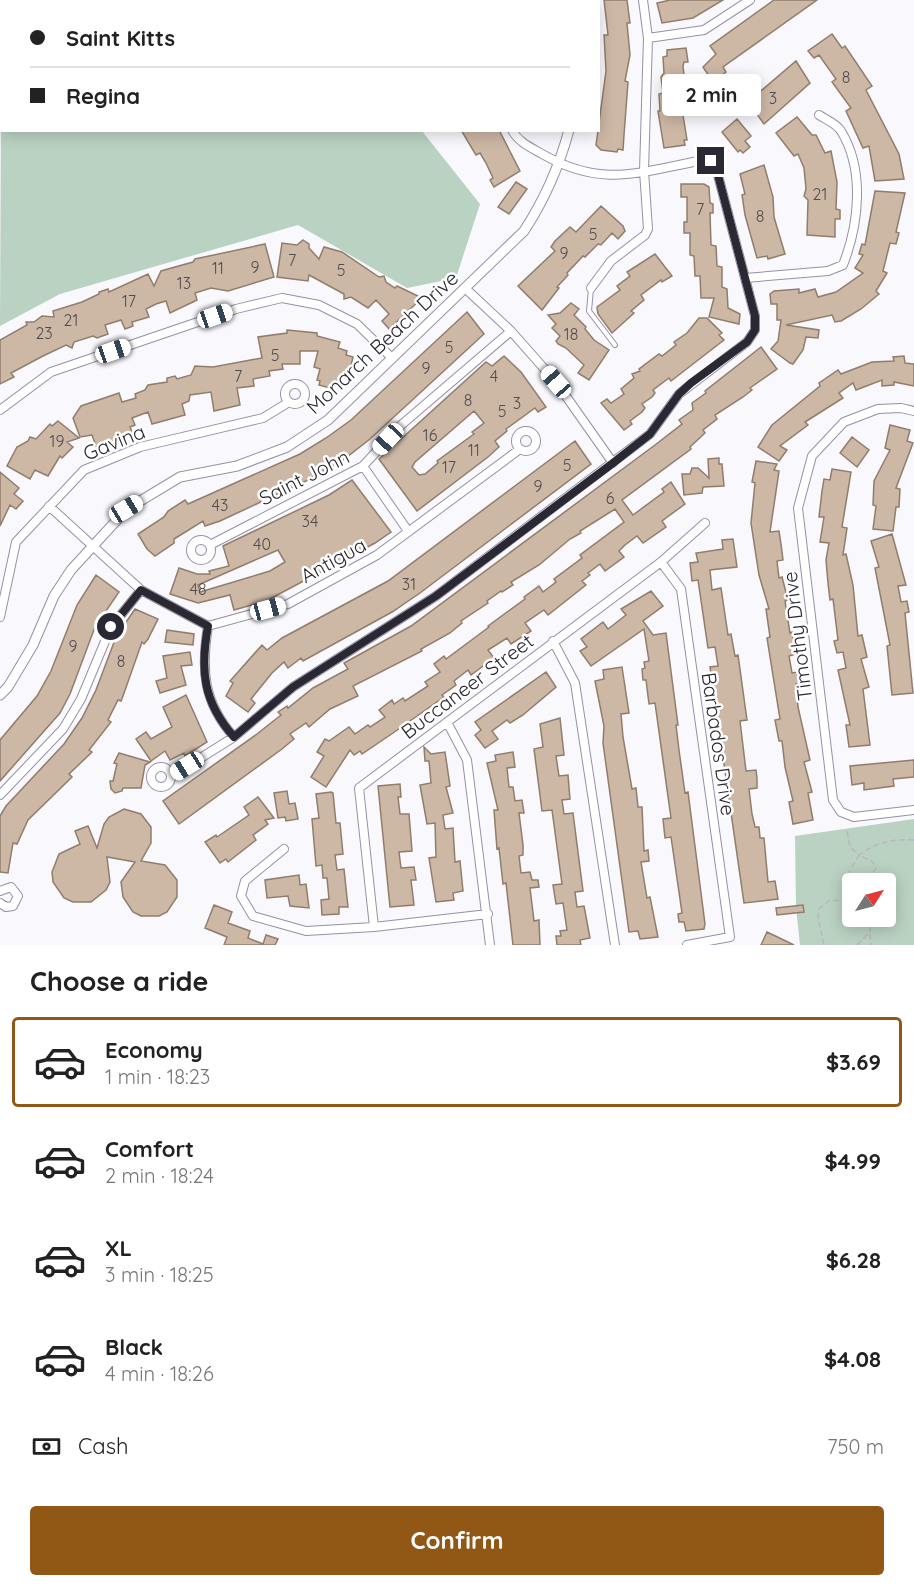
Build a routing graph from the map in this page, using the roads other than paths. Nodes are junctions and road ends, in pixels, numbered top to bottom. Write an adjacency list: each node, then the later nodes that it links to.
1 (643, 0): 3 (street)
2 (750, 0): 3 (street)
3 (648, 38): 8 (street)
4 (819, 115): 9 (street)
5 (513, 132): 7 (street)
6 (568, 132): 7 (street, Monarch Beach Drive)
7 (560, 164): 8 (street); 11 (street, Monarch Beach Drive)
8 (644, 171): 9 (street); 10 (street)
9 (746, 278): 19 (street)
10 (591, 288): 13 (lane)
11 (466, 289): 12 (street); 14 (street, Monarch Beach Drive)
12 (511, 331): 19 (street); 20 (street, Saint John)
13 (615, 345)
14 (392, 358): 16 (street); 24 (street, Monarch Beach Drive)
15 (289, 402): 21 (street, Gavina)
16 (0, 410)
17 (914, 411): 36 (street, Timothy Drive)
18 (520, 449): 23 (street, Antigua)
19 (613, 463): 33 (street)
20 (363, 466): 23 (street); 25 (street, Saint John)
21 (48, 506): 24 (street); 28 (street, Gavina)
22 (705, 524): 26 (street, Buccaneer Street)
23 (408, 531): 29 (street, Antigua)
24 (92, 545): 27 (street); 31 (street, Monarch Beach Drive)
25 (210, 545)
26 (661, 562): 30 (street, Buccaneer Street); 44 (street, Barbados Drive)
27 (141, 590): 29 (street); 35 (street)
28 (0, 617)
29 (208, 626): 33 (street)
30 (553, 641): 32 (street, Buccaneer Street); 43 (street)
31 (0, 695)
32 (447, 722): 40 (street); 41 (street, Buccaneer Street)
33 (234, 737): 34 (street)
34 (172, 776)
35 (0, 795)
36 (914, 810)
37 (284, 849): 41 (street)
38 (0, 891): 39 (street)
39 (0, 903)
40 (488, 914): 41 (street); 42 (street)
41 (374, 927)
42 (490, 945)
43 (615, 945)
44 (687, 945)

